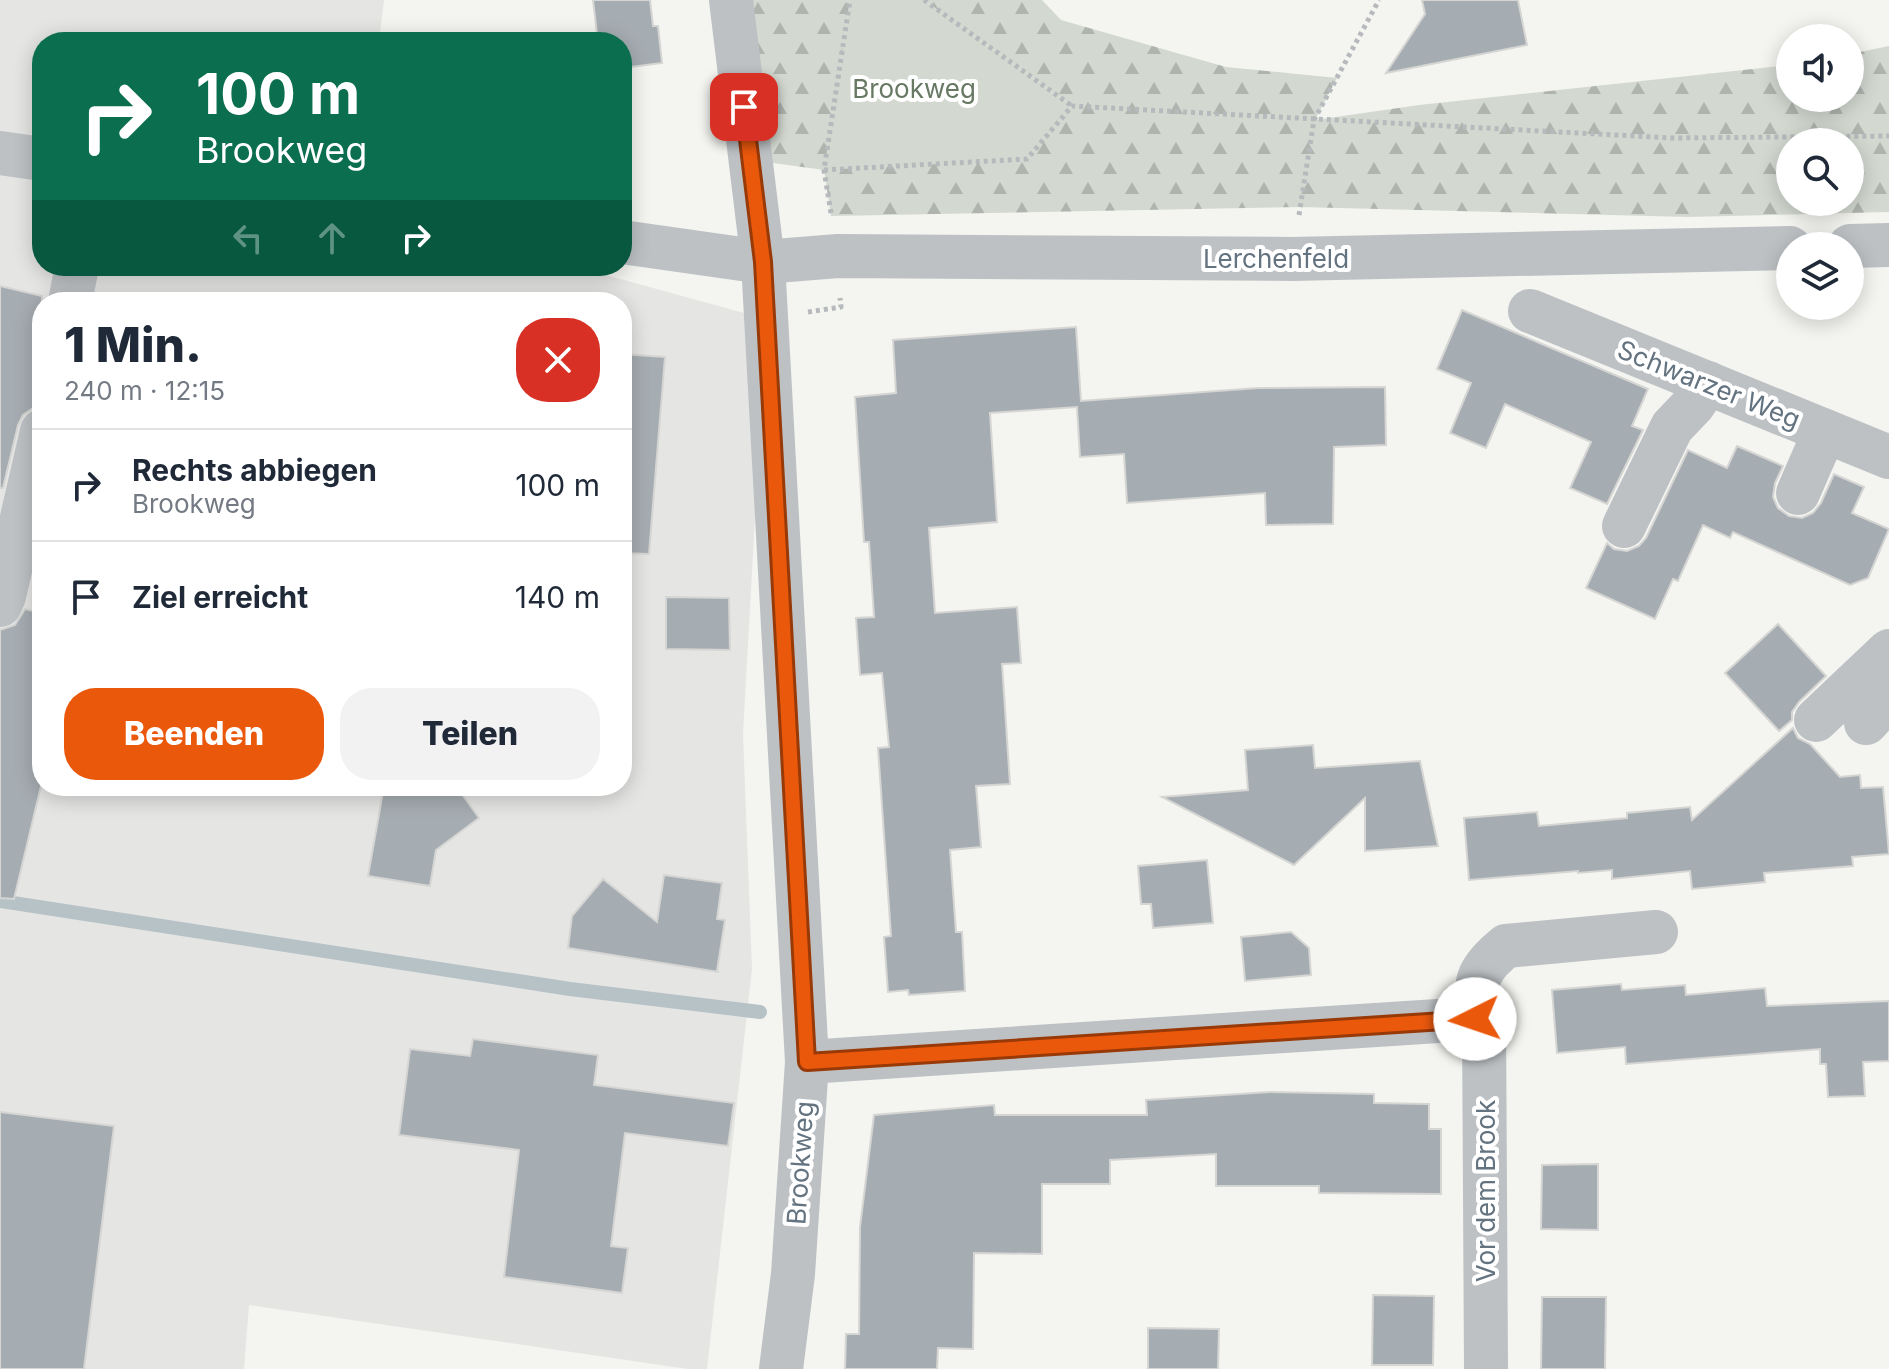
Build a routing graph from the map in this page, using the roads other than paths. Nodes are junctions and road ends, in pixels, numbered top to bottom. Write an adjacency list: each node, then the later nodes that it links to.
1 (731, 0): 8 (street, Brookweg)
2 (0, 153): 3 (street)
3 (32, 158)
4 (632, 243): 8 (street, Lerchenfeld)
5 (1889, 245): 6 (street)
6 (1864, 246)
7 (1776, 248): 8 (street, Lerchenfeld)
8 (763, 262): 21 (street, Brookweg)
9 (1530, 311): 10 (street, Schwarzer Weg)
10 (1708, 383): 11 (street, Schwarzer Weg); 15 (street)
11 (1825, 431): 12 (street, Schwarzer Weg); 14 (street)
12 (1889, 457)
13 (32, 474): 16 (street)
14 (1798, 493)
15 (1624, 526)
16 (0, 605)
17 (1889, 651): 18 (street)
18 (1816, 720)
19 (1656, 932): 20 (street)
20 (1475, 1019): 21 (street); 23 (street, Vor dem Brook)
21 (807, 1062): 22 (street, Brookweg)
22 (781, 1369)
23 (1486, 1369)

